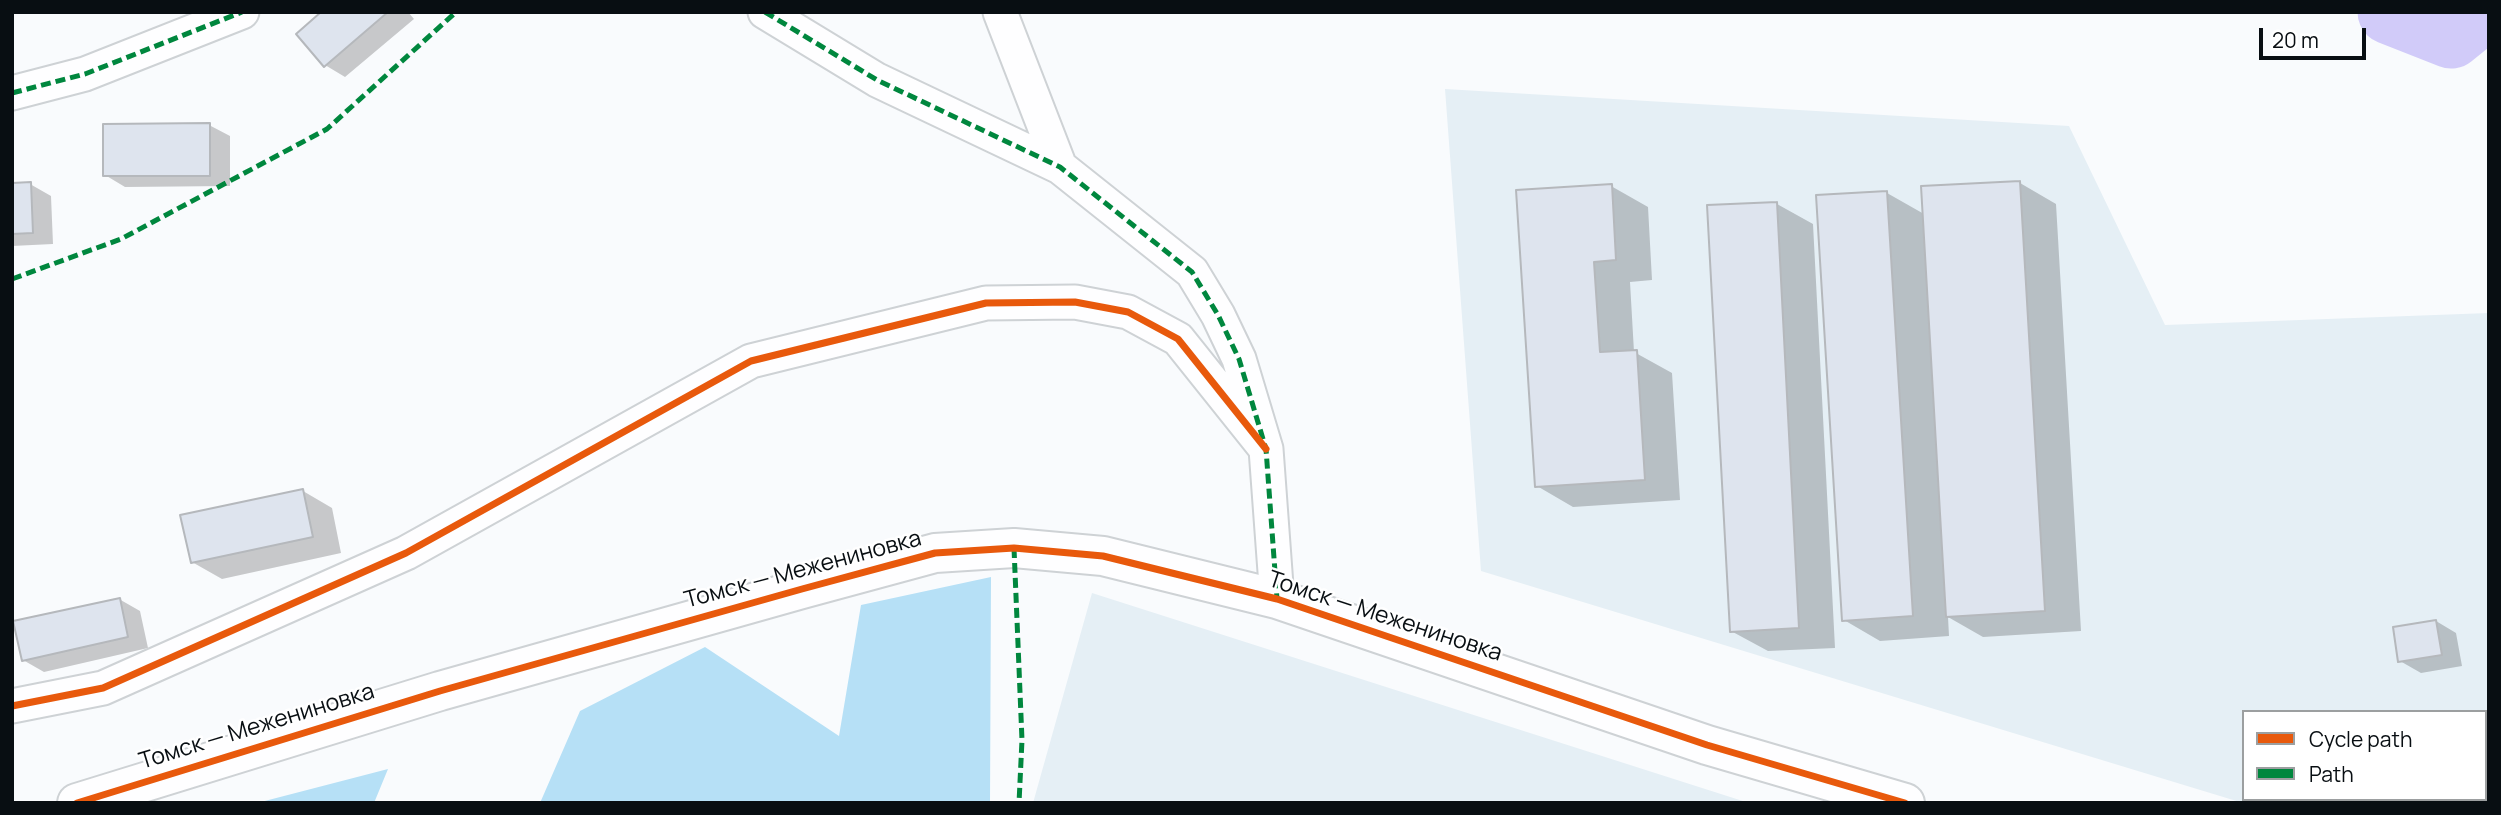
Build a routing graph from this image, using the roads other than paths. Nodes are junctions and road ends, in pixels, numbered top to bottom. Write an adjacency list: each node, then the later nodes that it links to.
1 (242, 12): 4 (street)
2 (765, 12): 5 (street)
3 (1000, 12): 5 (street)
4 (12, 93)
5 (1060, 167): 6 (street)
6 (1266, 449): 7 (street); 8 (street)
7 (1277, 599): 9 (street, Томск — Межениновка); 10 (street, Томск — Межениновка)
8 (12, 706)
9 (77, 803)
10 (1905, 803)

